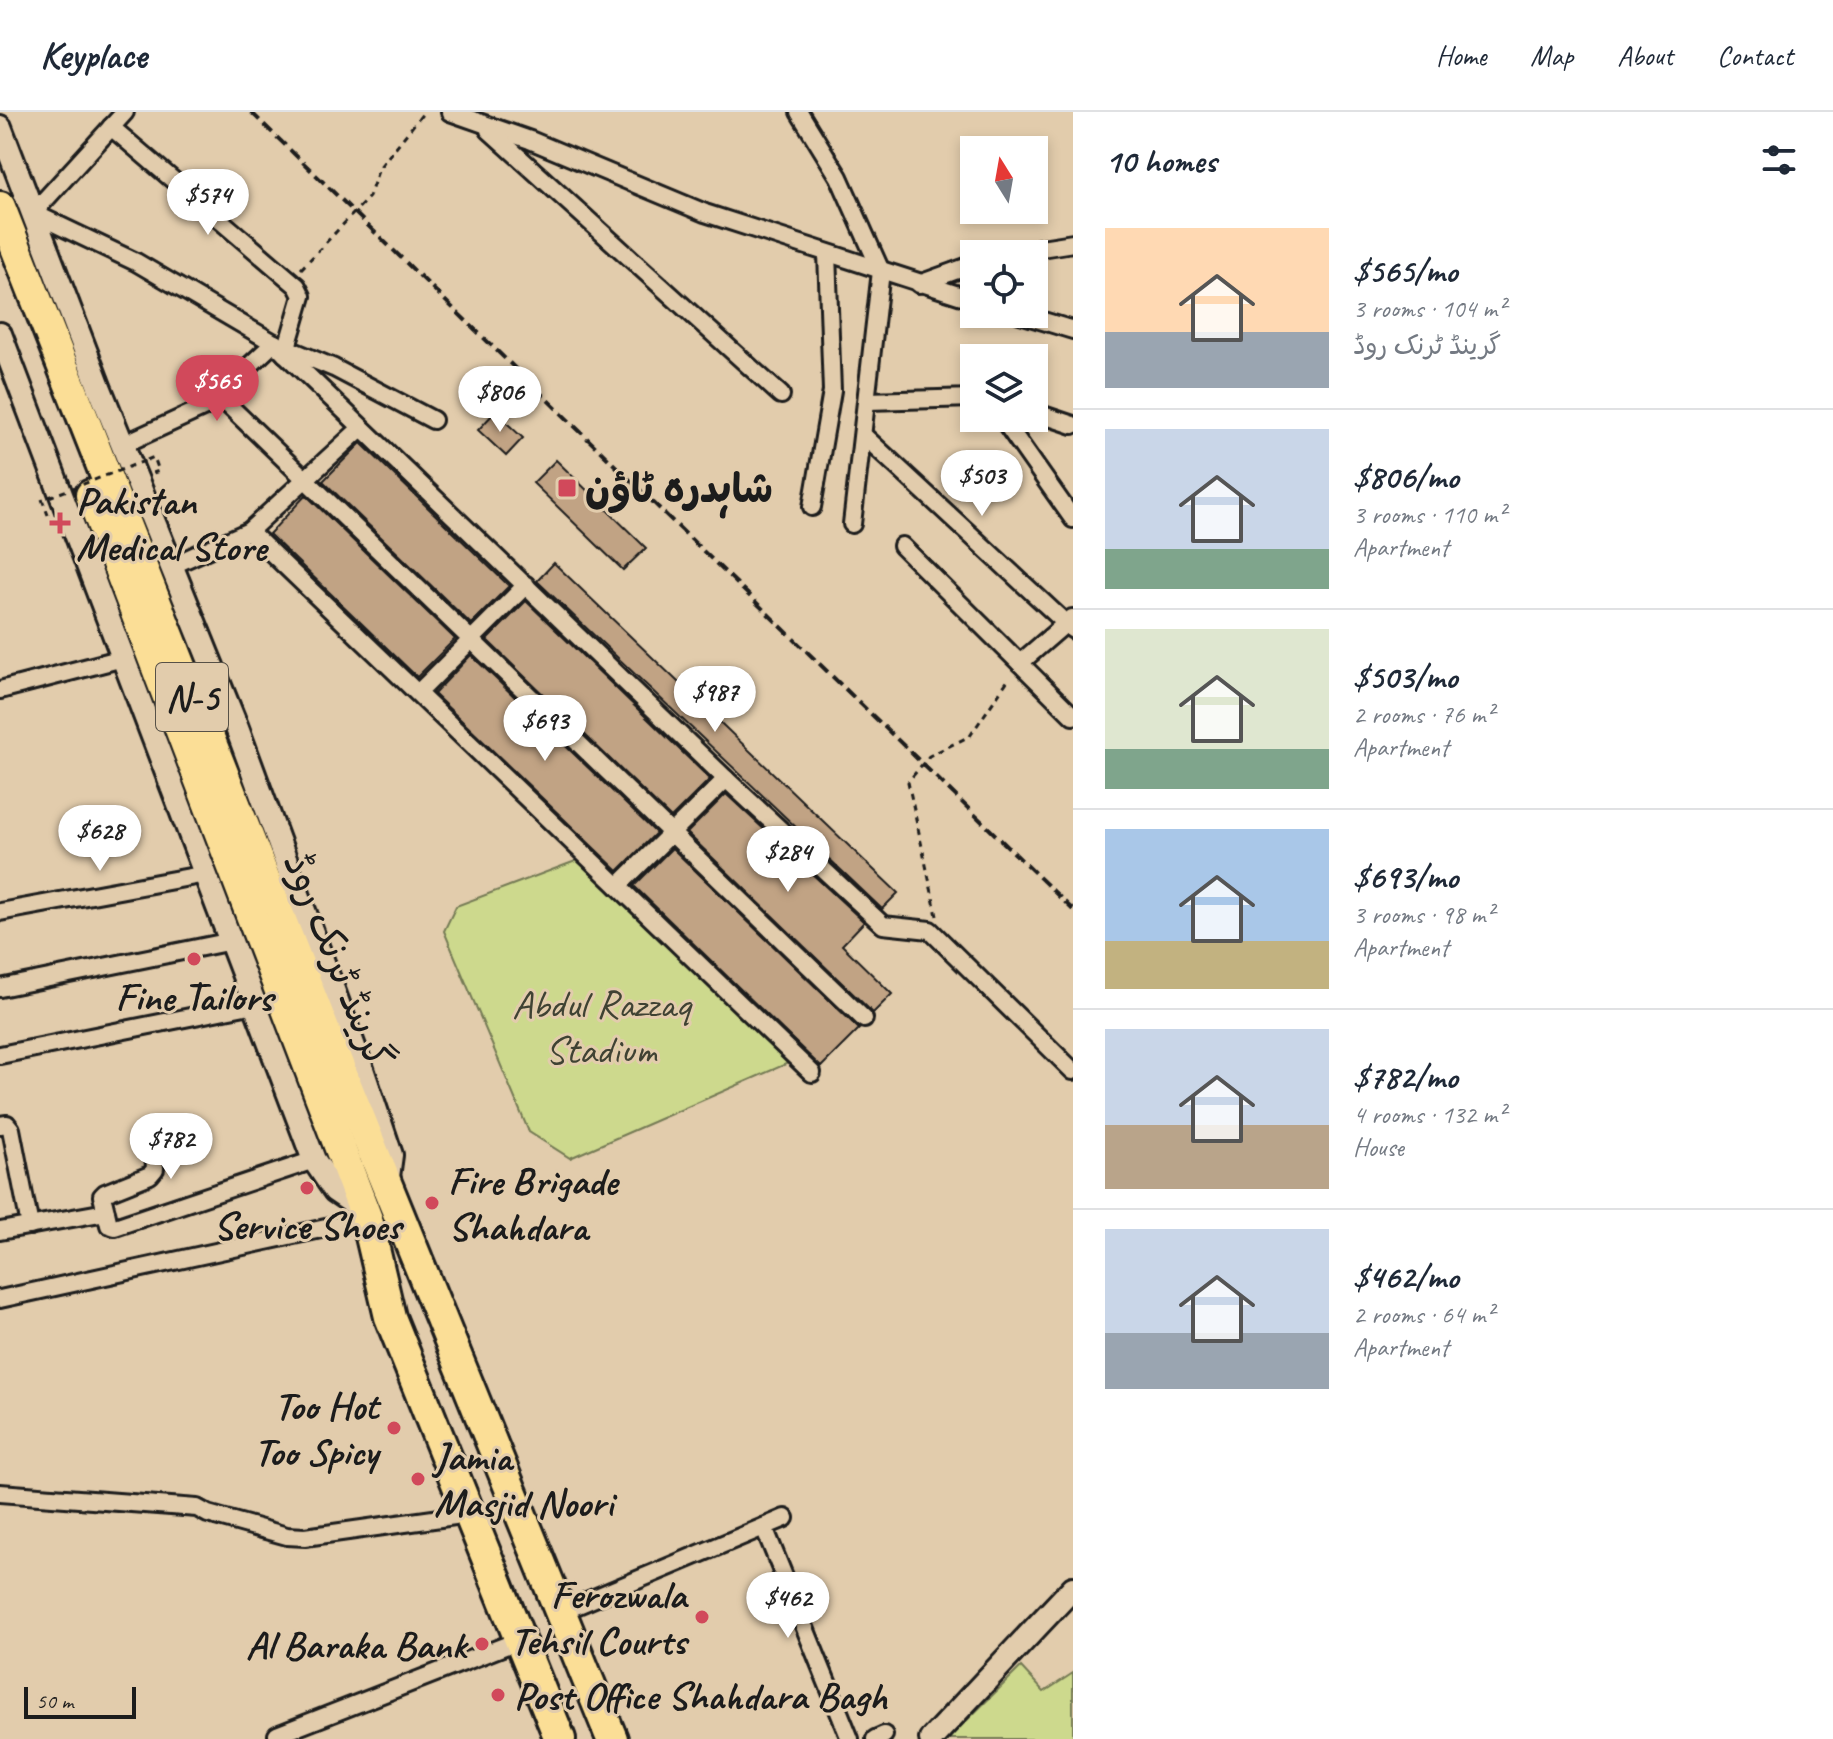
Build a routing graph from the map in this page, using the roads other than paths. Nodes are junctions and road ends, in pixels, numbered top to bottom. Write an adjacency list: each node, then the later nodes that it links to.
1 (125, 112): 6 (street)
2 (450, 112): 4 (street)
3 (799, 112): 14 (street)
4 (482, 123): 11 (street); 22 (street)
5 (0, 127): 8 (street)
6 (111, 127): 8 (street); 20 (street)
7 (0, 207): 63 (highway, گرینڈ ٹرنک روڈ / N-5)
8 (33, 213): 20 (street); 32 (street)
9 (1073, 243): 10 (street)
10 (1048, 247)
11 (827, 253): 14 (street); 34 (street)
12 (0, 258): 65 (highway, گرینڈ ٹرنک روڈ / N-5)
13 (960, 269): 15 (street)
14 (881, 271): 15 (street); 25 (street)
15 (919, 284): 16 (street)
16 (960, 296)
17 (1048, 322): 18 (street)
18 (1073, 330)
19 (0, 334): 21 (street)
20 (282, 348): 23 (street); 27 (street); 29 (street)
21 (5, 364): 43 (street)
22 (781, 395)
23 (219, 396): 32 (street); 33 (street)
24 (960, 398): 25 (street)
25 (867, 401): 31 (street)
26 (1048, 417): 28 (street)
27 (433, 420)
28 (1073, 425)
29 (361, 428): 33 (street); 40 (street)
30 (1012, 432): 35 (street)
31 (863, 435): 36 (street); 41 (street)
32 (122, 445): 39 (street)
33 (305, 479): 37 (street); 42 (street)
34 (812, 507)
35 (1073, 519)
36 (852, 524)
37 (249, 531): 39 (street); 46 (street)
38 (902, 546): 44 (street)
39 (171, 566): 63 (street)
40 (526, 585): 42 (street); 48 (street)
41 (1070, 623): 44 (street)
42 (471, 640): 46 (street); 49 (street)
43 (123, 658): 45 (street); 50 (street)
44 (1020, 663): 47 (street)
45 (0, 690)
46 (418, 693): 51 (street)
47 (1073, 716)
48 (726, 779): 49 (street); 58 (street)
49 (672, 833): 51 (street); 56 (street)
50 (206, 874): 52 (street); 53 (street)
51 (618, 886): 59 (street)
52 (0, 912)
53 (232, 941): 54 (street); 55 (street)
54 (0, 988)
55 (255, 1004): 57 (street); 62 (street)
56 (864, 1019)
57 (0, 1055)
58 (1073, 1071)
59 (812, 1073)
60 (0, 1125): 66 (street)
61 (153, 1129): 64 (street)
62 (314, 1160): 64 (street); 65 (street)
63 (387, 1186): 74 (highway, گرینڈ ٹرنک روڈ / N-5)
64 (106, 1212): 66 (street)
65 (365, 1214): 68 (street); 70 (highway, گرینڈ ٹرنک روڈ / N-5)
66 (30, 1226): 67 (street)
67 (0, 1231)
68 (0, 1299)
69 (0, 1493): 70 (street)
70 (469, 1514): 75 (highway, گرینڈ ٹرنک روڈ / N-5)
71 (785, 1518): 72 (street)
72 (764, 1527): 74 (street); 79 (street)
73 (1073, 1588): 80 (street)
74 (561, 1612): 78 (highway, گرینڈ ٹرنک روڈ / N-5)
75 (520, 1640): 76 (street); 77 (highway, گرینڈ ٹرنک روڈ / N-5)
76 (277, 1735)
77 (560, 1739)
78 (612, 1739)
79 (850, 1739)
80 (931, 1739)

